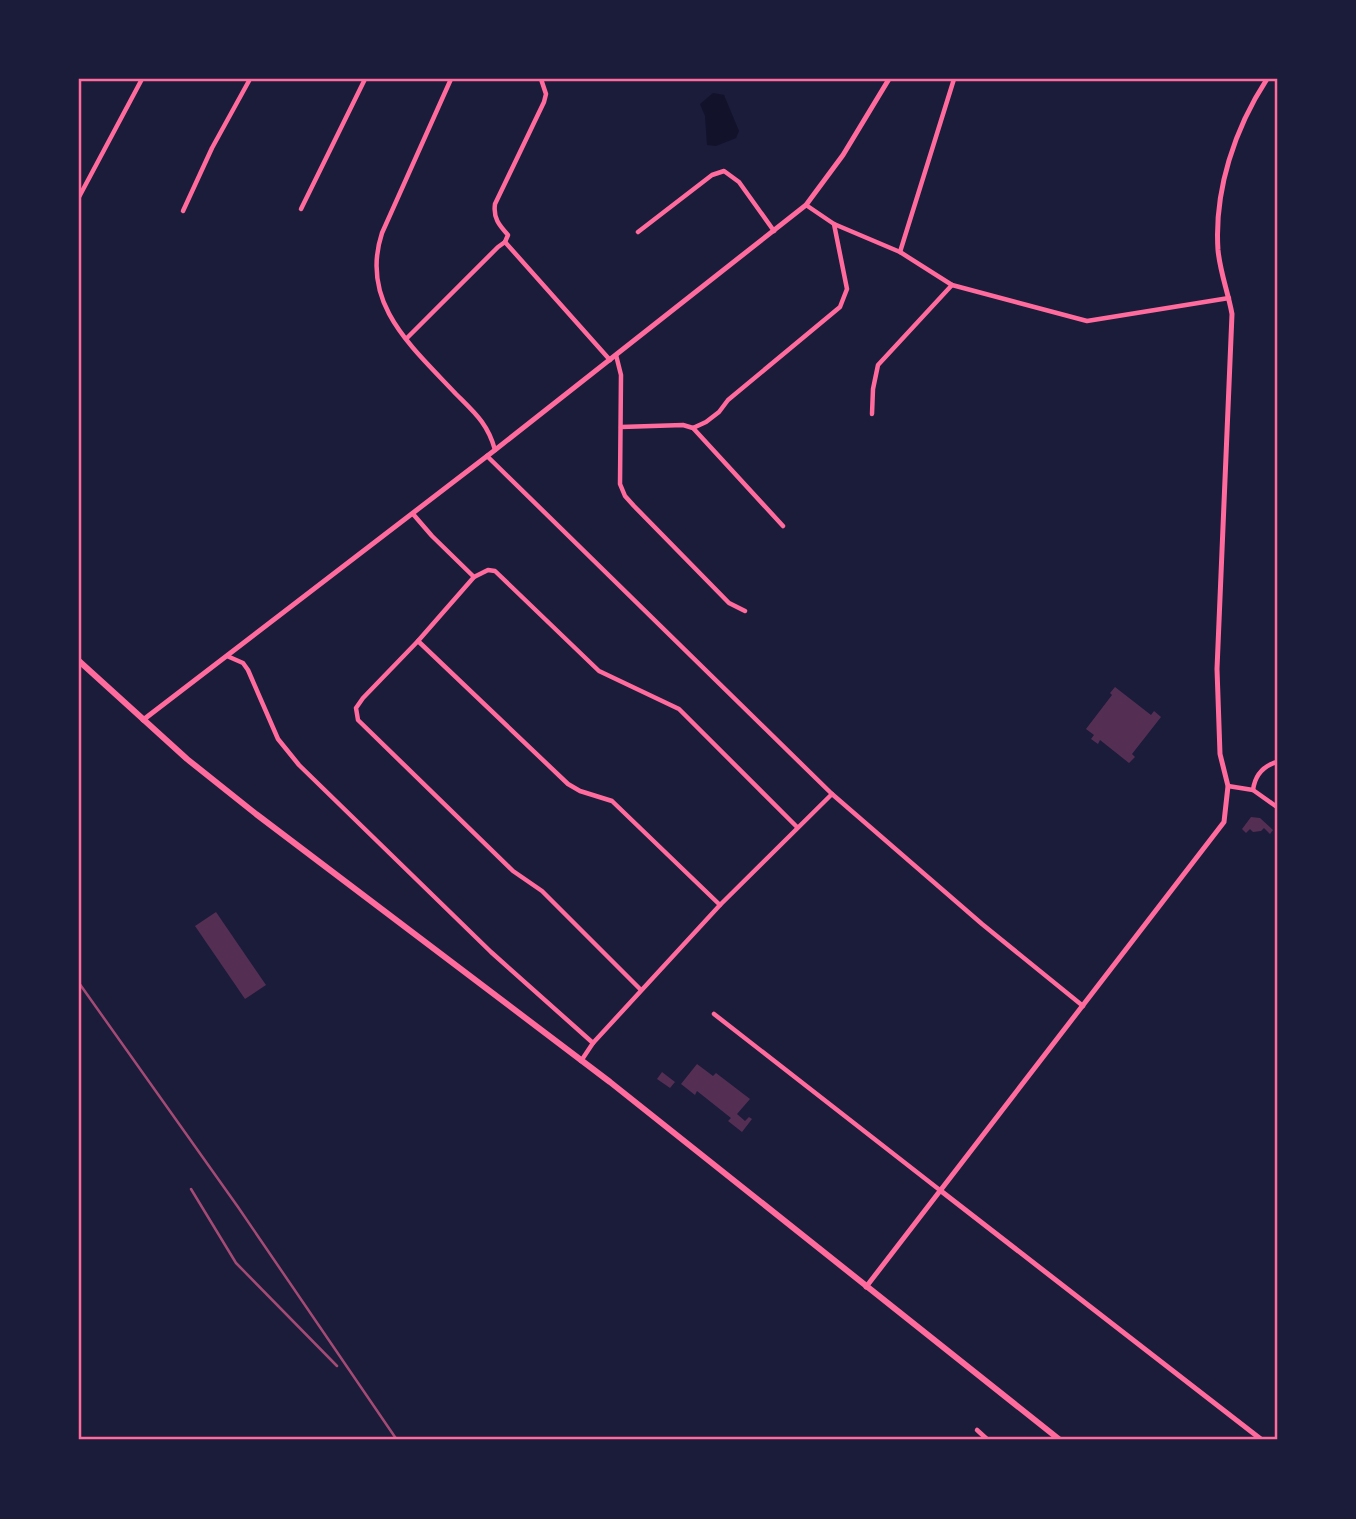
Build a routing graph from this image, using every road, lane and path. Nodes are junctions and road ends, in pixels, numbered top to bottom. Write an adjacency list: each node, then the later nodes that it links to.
1 (142, 79): 9 (street)
2 (250, 79): 12 (street)
3 (365, 79): 11 (street)
4 (451, 79): 20 (street)
5 (541, 79): 16 (street)
6 (889, 79): 10 (street)
7 (954, 79): 17 (street)
8 (1267, 79): 19 (street)
9 (79, 197)
10 (806, 205): 13 (street); 14 (street)
11 (301, 209)
12 (183, 211)
13 (834, 223): 17 (street); 25 (street)
14 (774, 231): 15 (street); 21 (street)
15 (638, 233)
16 (505, 242): 20 (street); 22 (street)
17 (900, 251): 18 (street)
18 (951, 285): 19 (street); 23 (street)
19 (1229, 298): 37 (street)
20 (407, 338): 26 (street)
21 (616, 355): 22 (street); 24 (street)
22 (610, 360): 26 (street)
23 (872, 414)
24 (621, 427): 25 (street); 31 (street)
25 (693, 428): 29 (street)
26 (495, 450): 27 (street)
27 (487, 456): 28 (street); 39 (street)
28 (413, 513): 30 (street); 33 (street)
29 (783, 526)
30 (474, 577): 32 (street); 41 (street)
31 (745, 611)
32 (418, 641): 42 (street); 43 (street)
33 (227, 656): 35 (street); 46 (street)
34 (79, 661): 35 (main road)
35 (143, 720): 47 (main road)
36 (1277, 762): 38 (street)
37 (1228, 786): 38 (street); 44 (street)
38 (1253, 790): 40 (street)
39 (832, 794): 41 (street); 44 (street)
40 (1277, 807)
41 (797, 827): 42 (street)
42 (720, 905): 43 (street)
43 (641, 990): 46 (street)
44 (1083, 1006): 48 (street)
45 (714, 1014): 48 (street)
46 (593, 1042): 47 (street)
47 (581, 1061): 49 (main road)
48 (941, 1191): 49 (street); 53 (street)
49 (866, 1287): 52 (main road)
50 (977, 1430): 51 (street)
51 (988, 1440)
52 (1060, 1440)
53 (1262, 1440)

